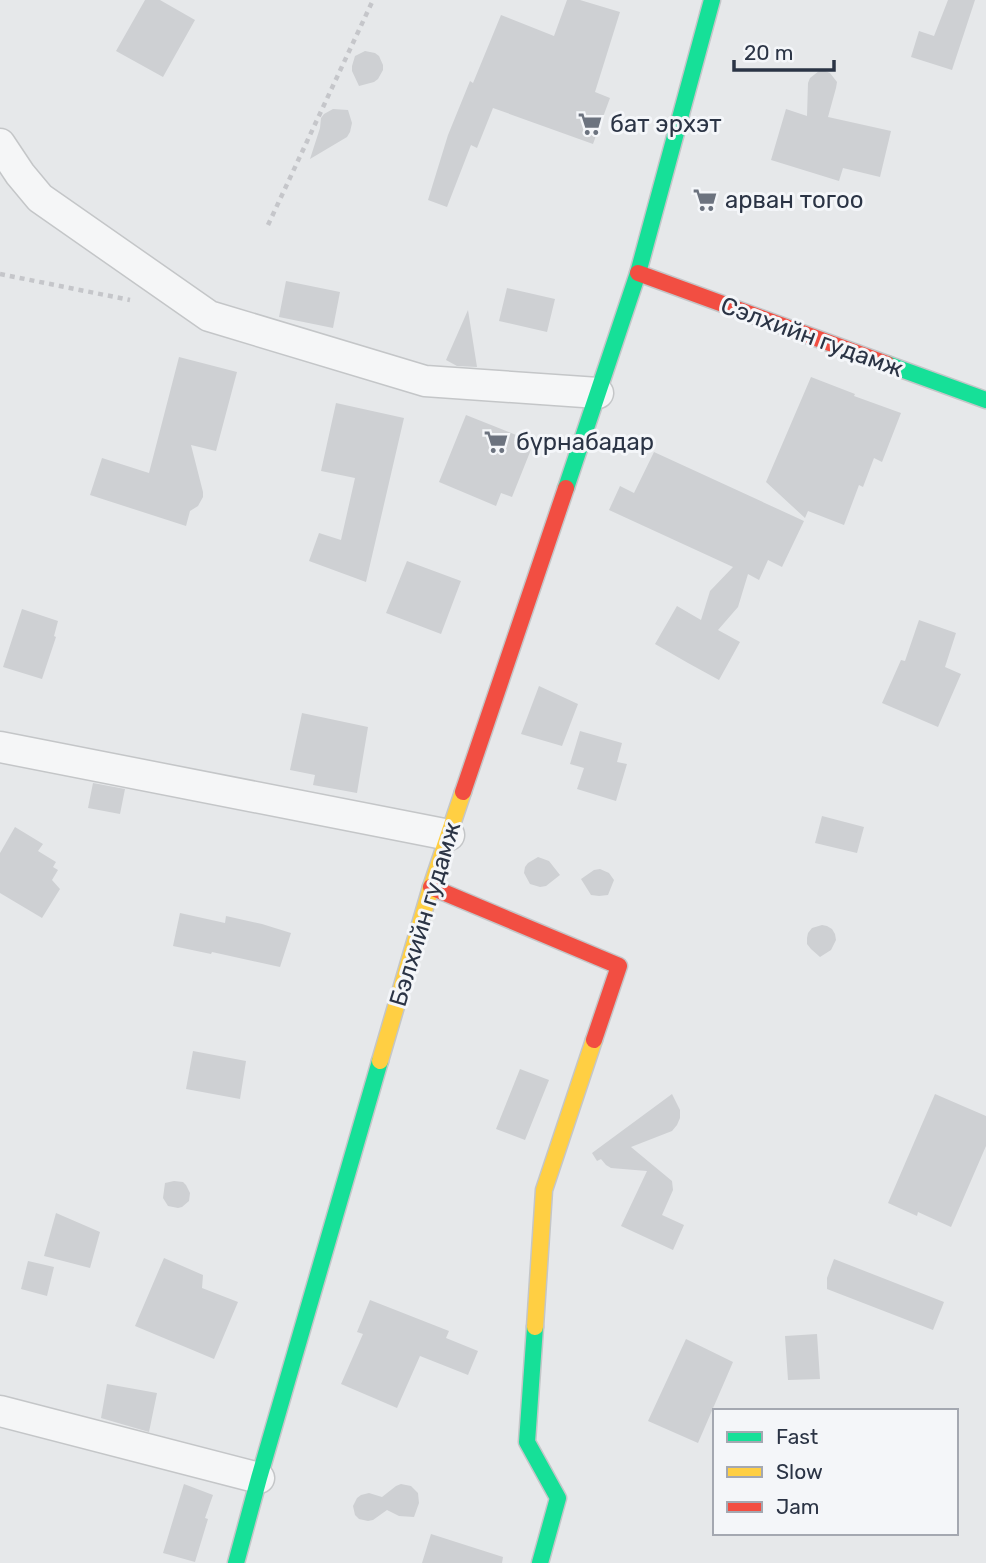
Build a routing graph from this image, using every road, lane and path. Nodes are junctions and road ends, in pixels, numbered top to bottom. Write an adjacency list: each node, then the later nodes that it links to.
1 (373, 0): 4 (path)
2 (712, 0): 5 (main road, Бэлхийн гудамж)
3 (0, 144): 8 (street)
4 (268, 225)
5 (638, 273): 8 (main road, Бэлхийн гудамж); 9 (main road, Сэлхийн гудамж)
6 (0, 274): 7 (path)
7 (131, 300)
8 (598, 393): 11 (main road, Бэлхийн гудамж)
9 (986, 400)
10 (0, 747): 11 (street)
11 (449, 835): 12 (main road, Бэлхийн гудамж)
12 (431, 887): 14 (main road, Бэлхийн гудамж); 16 (main road)
13 (0, 1411): 14 (street)
14 (259, 1478): 15 (main road, Бэлхийн гудамж)
15 (236, 1563)
16 (540, 1563)

